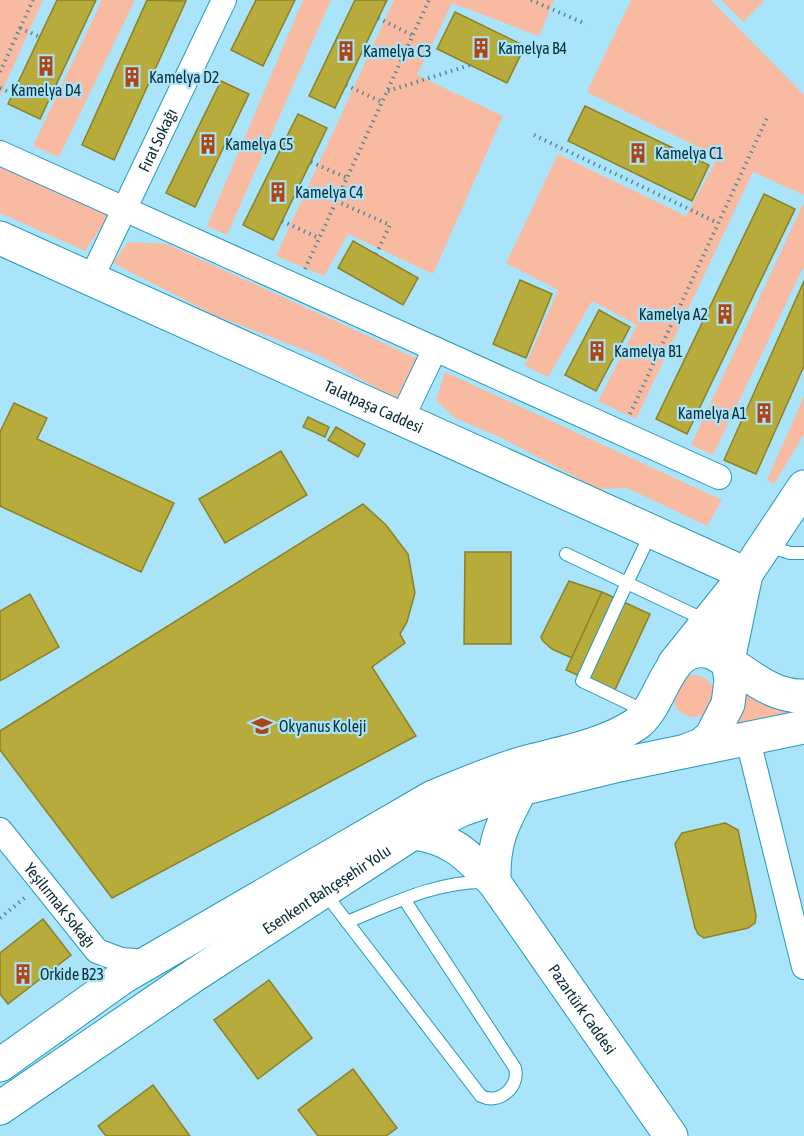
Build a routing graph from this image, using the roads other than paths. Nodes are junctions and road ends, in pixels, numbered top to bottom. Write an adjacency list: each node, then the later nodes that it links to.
1 (224, 0): 3 (street, Fırat Sokağı)
2 (0, 153): 3 (street)
3 (123, 208): 5 (street, Fırat Sokağı); 6 (street)
4 (0, 238): 5 (main road, Talatpaşa Caddesi)
5 (91, 279): 7 (main road, Talatpaşa Caddesi)
6 (435, 349): 7 (street); 8 (street)
7 (402, 418): 10 (main road, Talatpaşa Caddesi)
8 (719, 477)
9 (804, 487): 11 (main road)
10 (651, 532): 14 (main road, Talatpaşa Caddesi); 15 (lane)
11 (764, 545): 12 (lane); 14 (main road)
12 (804, 553)
13 (566, 554): 15 (lane)
14 (746, 574): 16 (main road, Esenkent Bahçeşehir Yolu); 17 (main road, Esenkent Bahçeşehir Yolu)
15 (627, 583): 16 (lane); 20 (lane)
16 (707, 621): 18 (main road, Esenkent Bahçeşehir Yolu)
17 (728, 661): 18 (main road); 19 (main road); 23 (main road, Esenkent Bahçeşehir Yolu)
18 (673, 667): 20 (main road, Esenkent Bahçeşehir Yolu)
19 (804, 696)
20 (649, 713): 23 (main road); 32 (main road, Esenkent Bahçeşehir Yolu)
21 (804, 727): 22 (main road, Esenkent Bahçeşehir Yolu)
22 (747, 740): 23 (main road, Esenkent Bahçeşehir Yolu); 33 (street)
23 (689, 750): 24 (main road, Esenkent Bahçeşehir Yolu)
24 (521, 789): 26 (main road, Esenkent Bahçeşehir Yolu); 27 (main road)
25 (0, 830): 31 (street, Yeşilırmak Sokağı)
26 (413, 833): 27 (main road, Pazartürk Caddesi); 28 (main road, Esenkent Bahçeşehir Yolu)
27 (494, 882): 29 (lane); 37 (main road, Pazartürk Caddesi)
28 (323, 891): 30 (lane); 36 (main road, Esenkent Bahçeşehir Yolu)
29 (404, 899): 30 (lane); 30 (lane)
30 (347, 922)
31 (97, 951): 32 (street); 34 (street)
32 (148, 962): 34 (main road, Esenkent Bahçeşehir Yolu)
33 (804, 967)
34 (86, 1003): 35 (main road, Esenkent Bahçeşehir Yolu)
35 (0, 1065)
36 (0, 1108)
37 (671, 1136)

